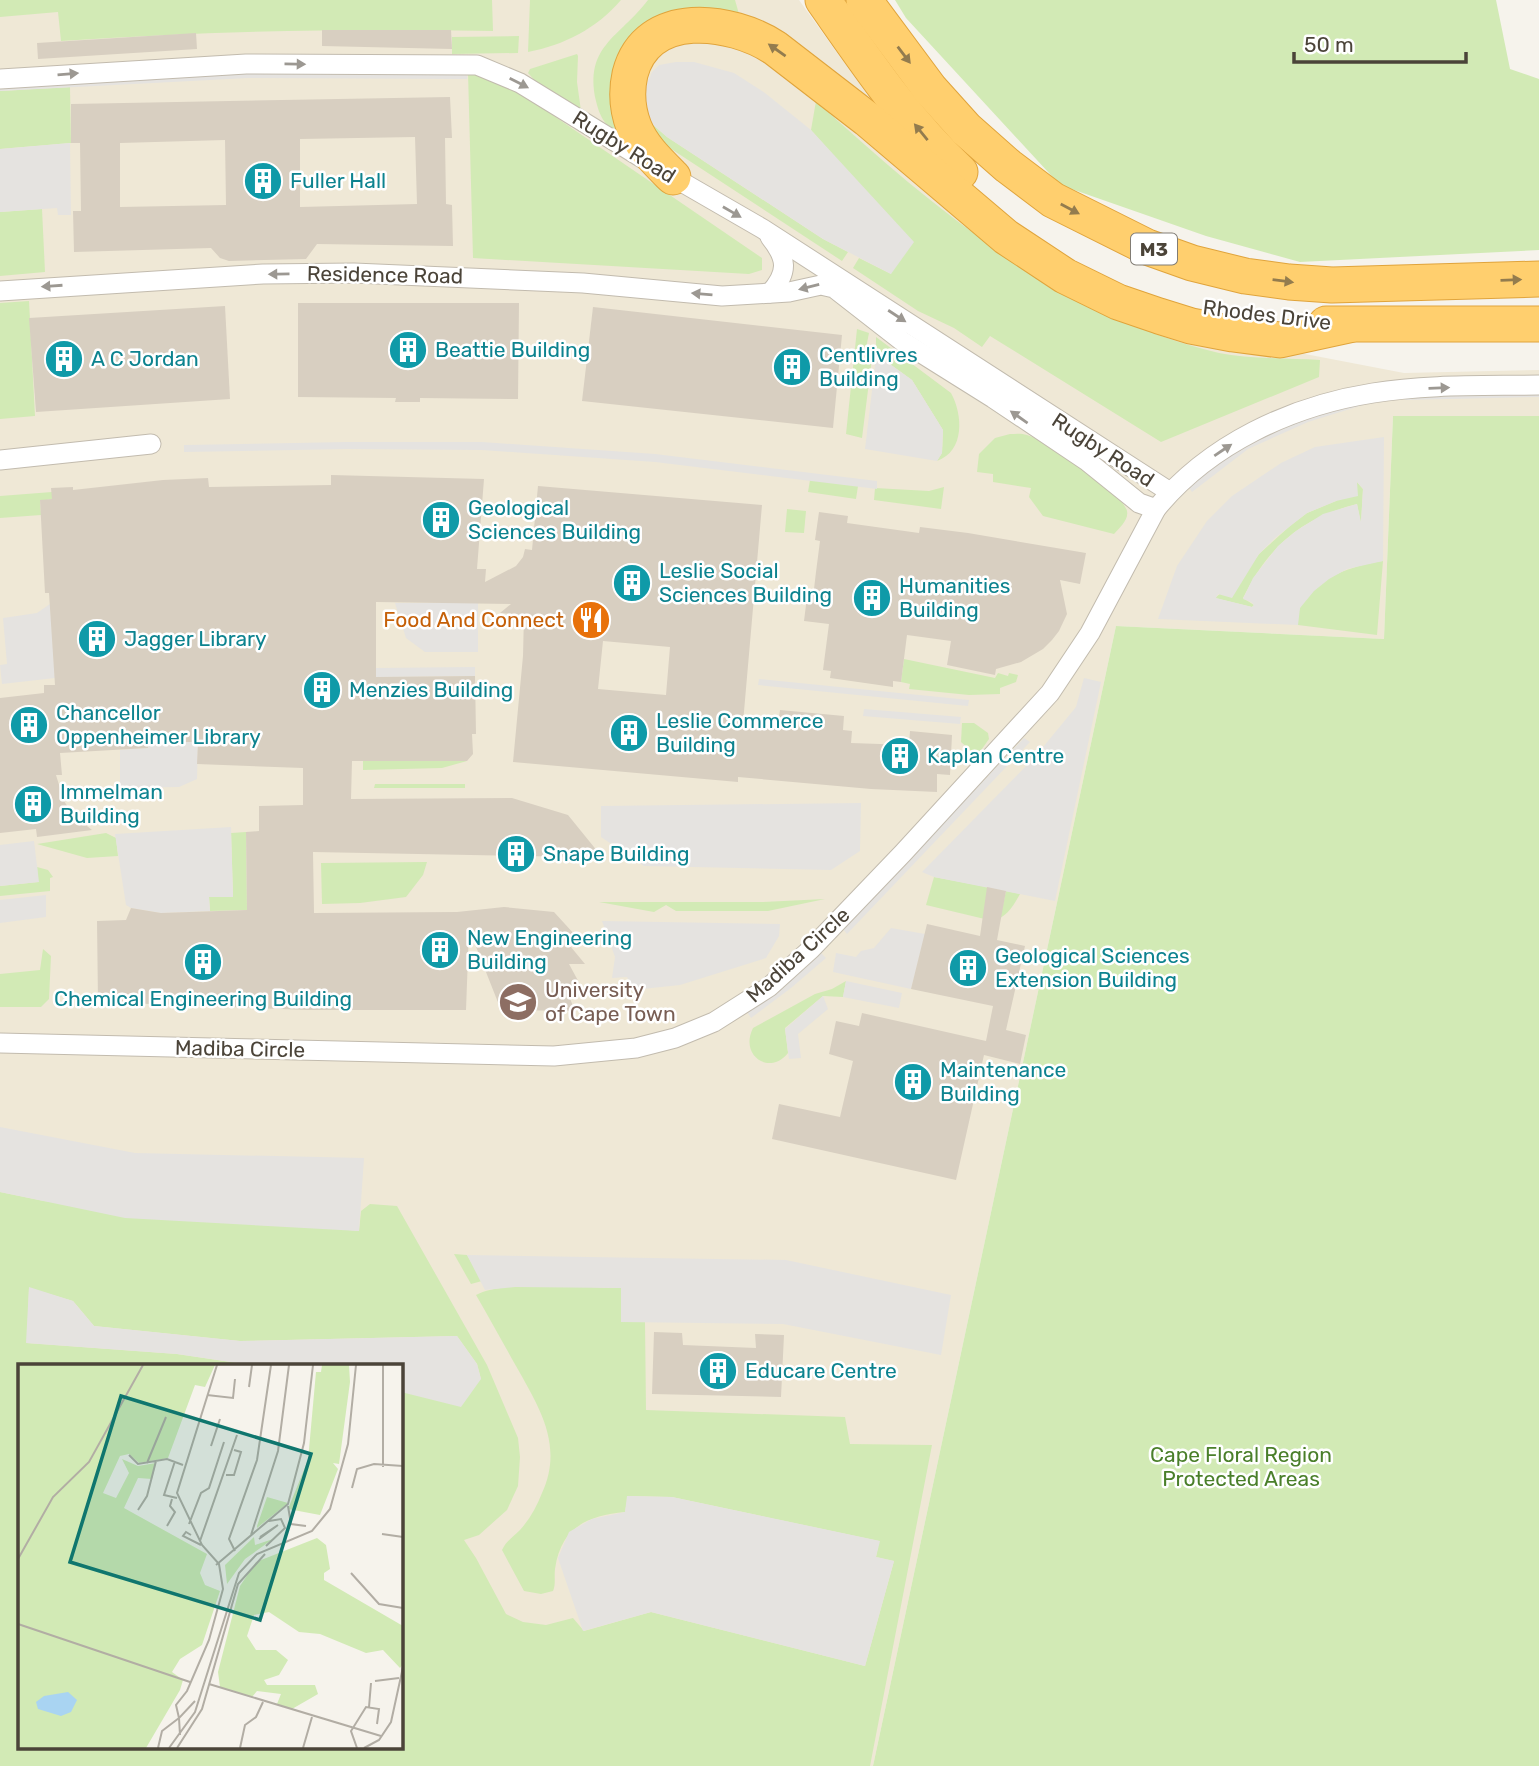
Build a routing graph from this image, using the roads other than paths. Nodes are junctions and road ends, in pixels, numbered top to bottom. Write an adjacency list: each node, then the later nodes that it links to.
1 (823, 0): 10 (highway, Rhodes Drive / M3, one-way to 1)
2 (864, 0): 6 (highway, Rhodes Drive / M3, one-way to 6)
3 (0, 79): 4 (street, Rugby Road, one-way to 4)
4 (673, 177): 5 (street, Rugby Road, one-way to 5); 10 (highway, one-way to 4)
5 (763, 229): 8 (street); 14 (street, Rugby Road, one-way to 14)
6 (1539, 279)
7 (0, 290): 8 (street, Residence Road, one-way to 7)
8 (770, 293): 15 (street, Rugby Road, one-way to 8)
9 (1539, 324): 10 (highway, Rhodes Drive / M3)
10 (1349, 325)
11 (1539, 385): 14 (street, Madiba Circle, one-way to 11)
12 (151, 443): 13 (street)
13 (0, 460)
14 (1170, 492): 15 (street, Madiba Circle)
15 (1156, 509): 16 (street, Madiba Circle)
16 (0, 1043)

